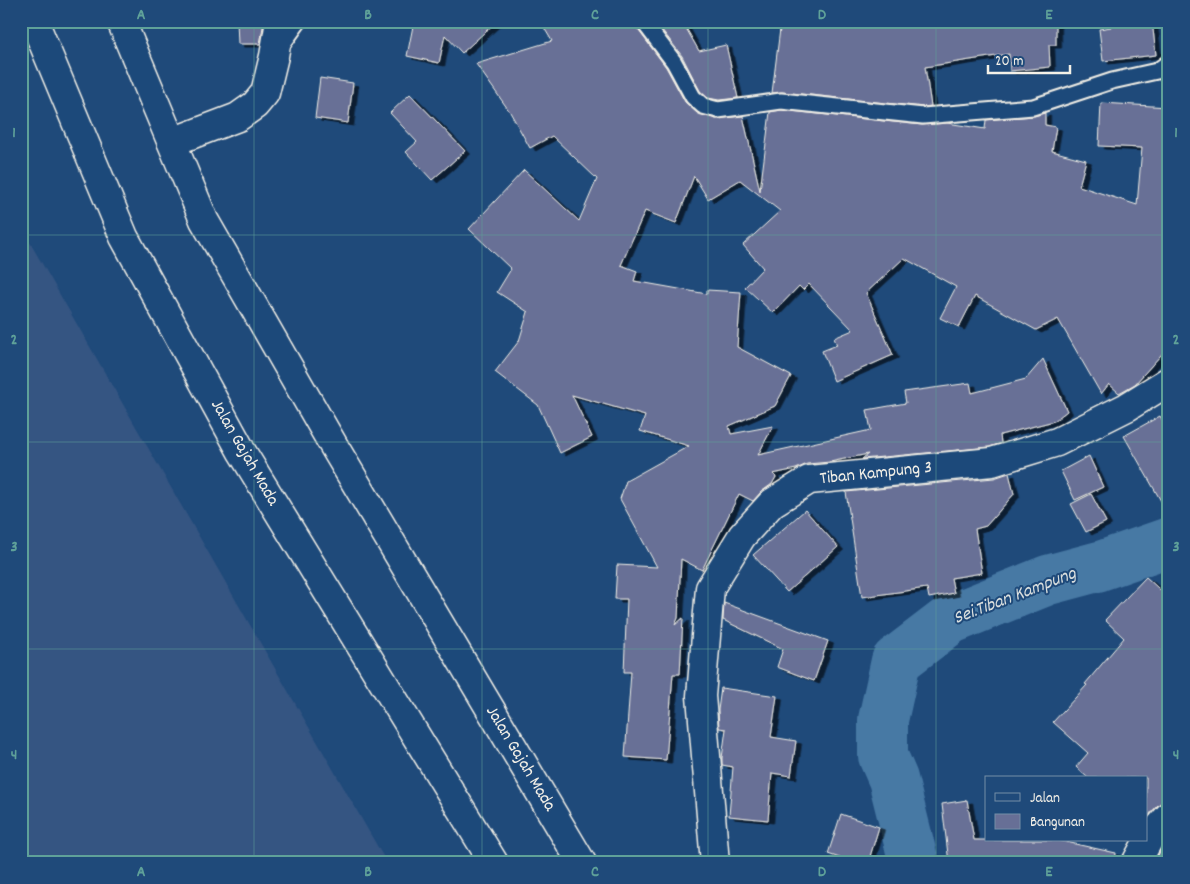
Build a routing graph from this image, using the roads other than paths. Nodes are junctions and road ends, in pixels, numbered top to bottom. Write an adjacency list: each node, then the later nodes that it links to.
1 (34, 21): 13 (main road, Jalan Gajah Mada)
2 (121, 21): 8 (main road, Jalan Gajah Mada)
3 (280, 21): 6 (main road)
4 (299, 21): 6 (lane)
5 (643, 21): 7 (lane)
6 (274, 56): 8 (main road)
7 (1169, 62)
8 (172, 142): 14 (main road, Jalan Gajah Mada)
9 (1169, 380): 15 (main road, Tiban Kampung 3)
10 (1169, 816): 11 (main road)
11 (1148, 841)
12 (1147, 842): 16 (main road)
13 (494, 863)
14 (582, 863)
15 (715, 863)
16 (1136, 863)

